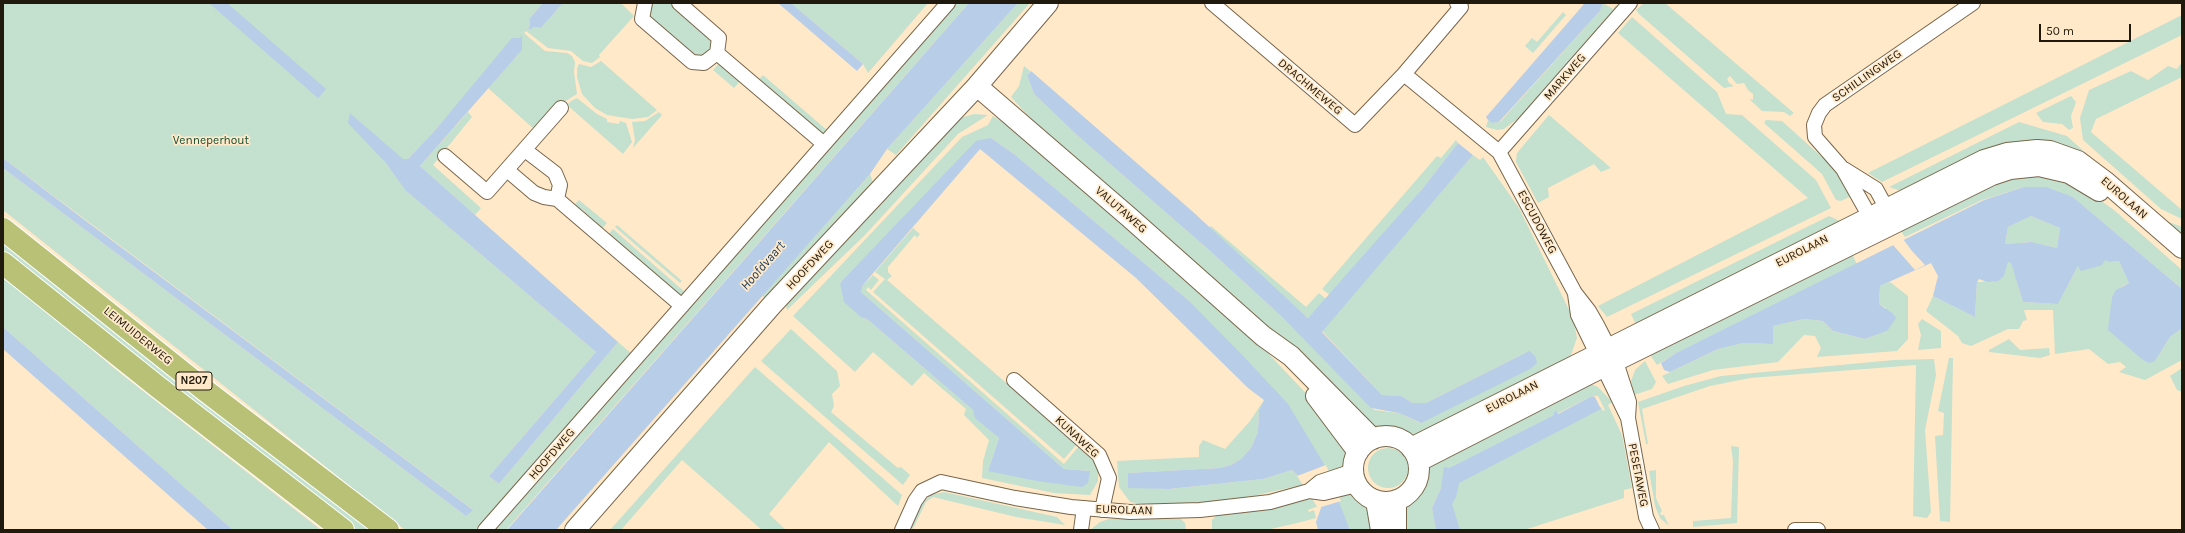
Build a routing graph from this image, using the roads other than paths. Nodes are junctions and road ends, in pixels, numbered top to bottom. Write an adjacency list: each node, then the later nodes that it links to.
1 (645, 3): 9 (street)
2 (680, 3): 9 (street)
3 (948, 3): 13 (street, HOOFDWEG)
4 (1048, 3): 11 (main road, HOOFDWEG)
5 (1212, 3): 10 (street, DRACHMEWEG)
6 (1456, 3): 10 (street, DRACHMEWEG)
7 (1630, 3): 15 (street, MARKWEG)
8 (1973, 3): 19 (street, SCHILLINGWEG)
9 (717, 53): 13 (street)
10 (1404, 74): 15 (street)
11 (977, 86): 25 (main road, VALUTAWEG); 39 (main road, HOOFDWEG)
12 (561, 108): 14 (street)
13 (824, 144): 24 (street, HOOFDWEG)
14 (525, 150): 17 (street); 18 (street)
15 (1499, 152): 26 (street, ESCUDOWEG)
16 (445, 156): 17 (street)
17 (507, 170): 18 (street)
18 (557, 199): 24 (street)
19 (1882, 217): 21 (main road, EUROLAAN); 23 (main road, EUROLAAN); 26 (main road, EUROLAAN)
20 (3, 229): 37 (main road, LEIMUIDERWEG / N207)
21 (2182, 248)
22 (3, 263): 36 (main road, N207)
23 (2182, 264)
24 (682, 306): 38 (street, HOOFDWEG)
25 (1263, 336): 28 (main road, VALUTAWEG); 29 (main road, VALUTAWEG)
26 (1606, 358): 30 (main road, EUROLAAN); 44 (street, PESETAWEG)
27 (1014, 380): 35 (street, KUNAWEG)
28 (1373, 439): 29 (main road); 30 (main road)
29 (1358, 452): 31 (main road)
30 (1415, 455): 33 (main road)
31 (1346, 481): 32 (main road); 35 (street, EUROLAAN)
32 (1376, 501): 33 (main road); 42 (main road)
33 (1396, 501): 43 (main road)
34 (1084, 508): 35 (street, EUROLAAN); 40 (street, EUROLAAN); 41 (street)
35 (1102, 510)
36 (343, 530)
37 (388, 530)
38 (485, 530)
39 (575, 530)
40 (902, 530)
41 (1081, 530)
42 (1381, 530)
43 (1396, 530)
44 (1652, 530)
45 (1795, 530): 46 (street)
46 (1818, 530)

